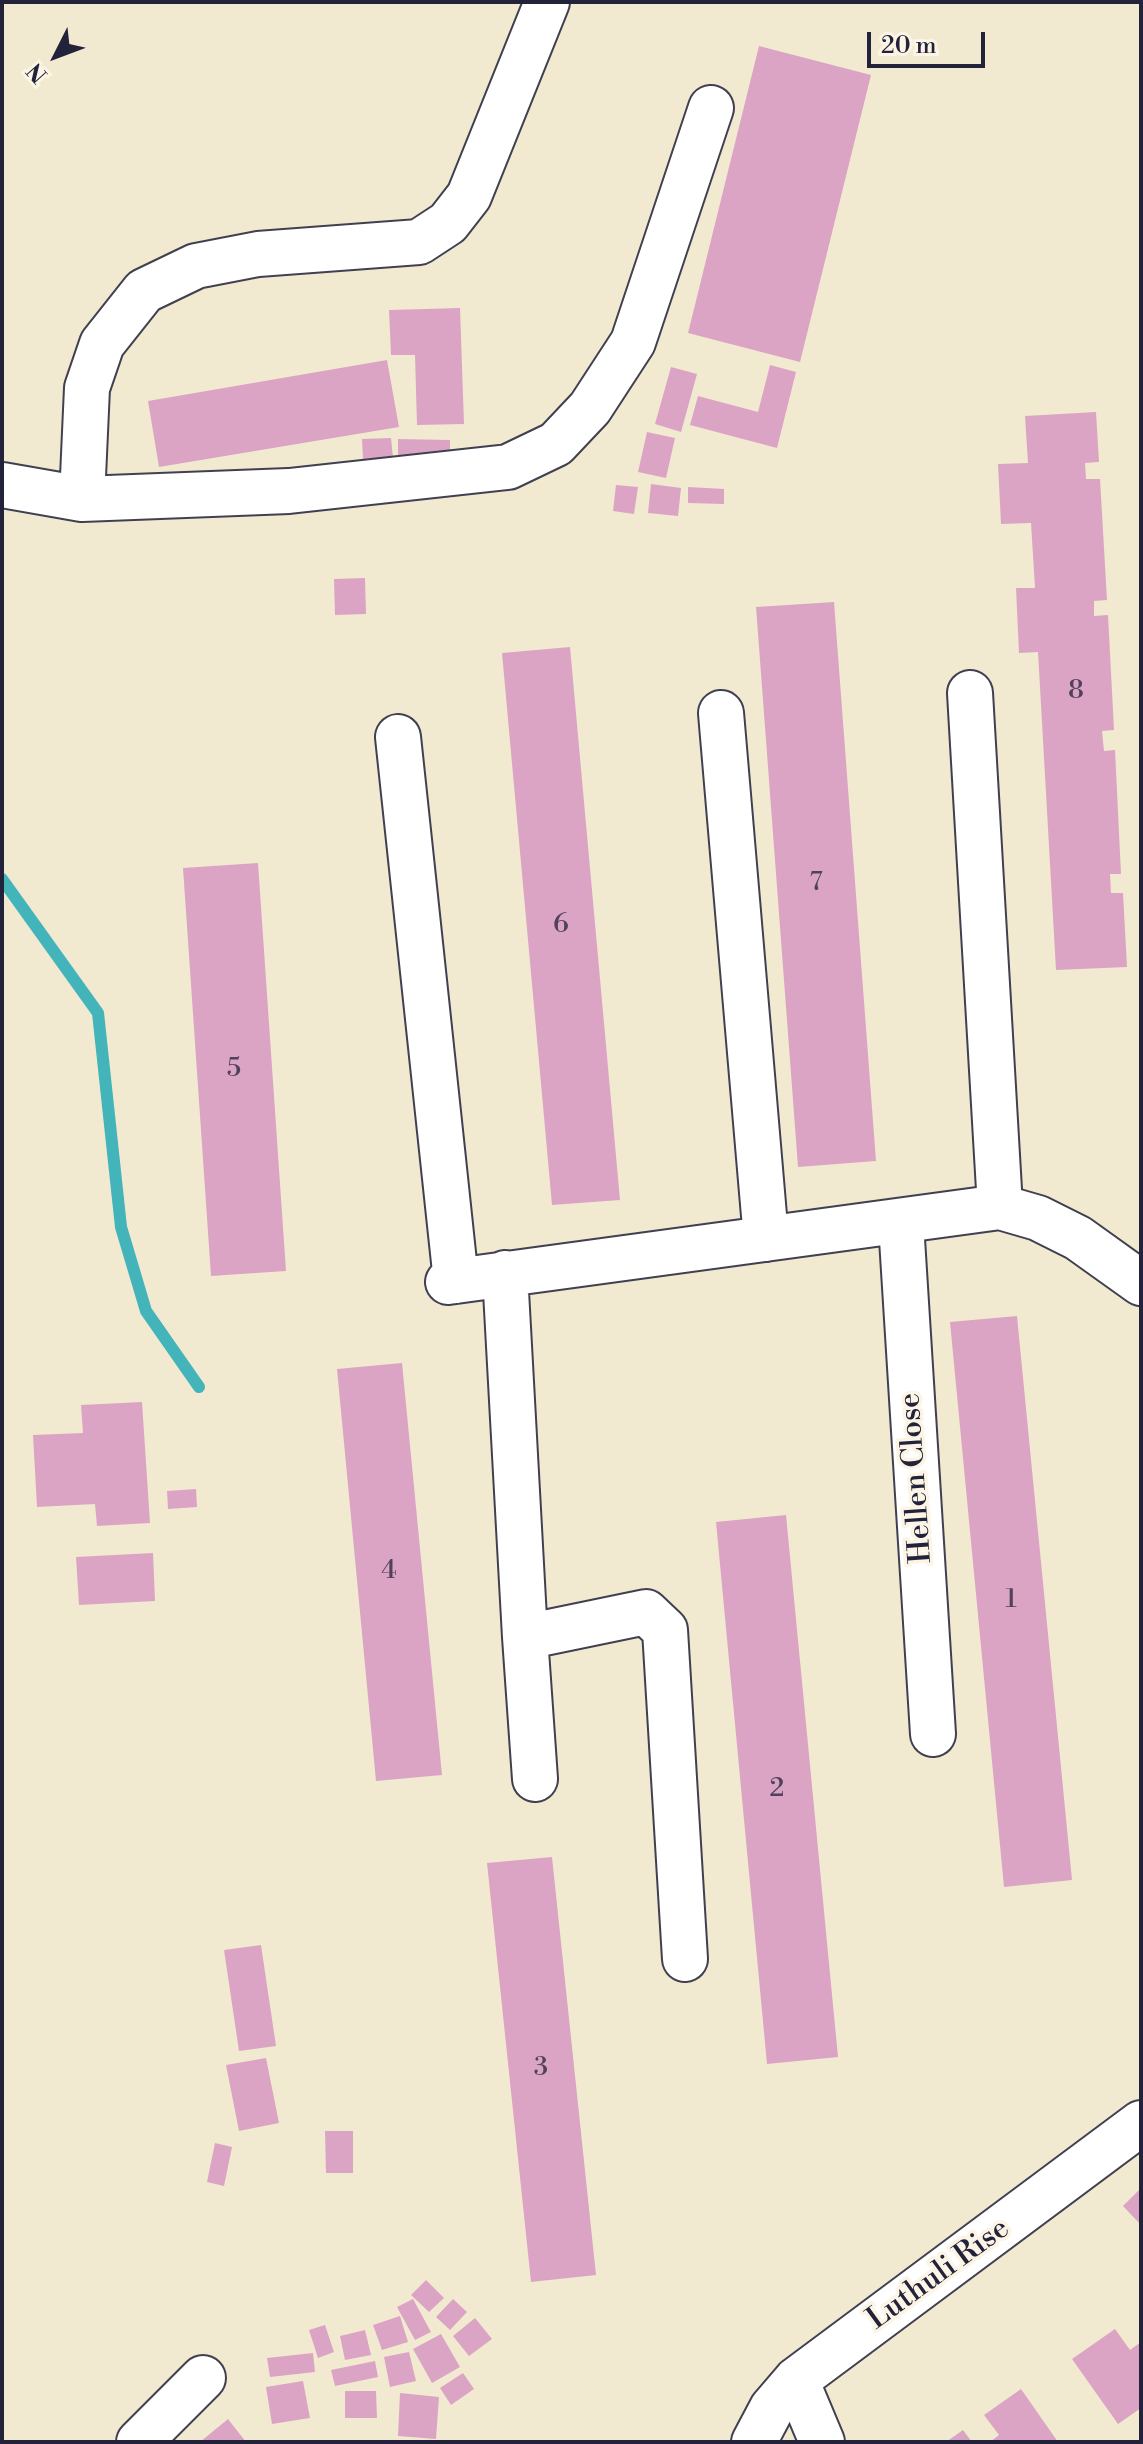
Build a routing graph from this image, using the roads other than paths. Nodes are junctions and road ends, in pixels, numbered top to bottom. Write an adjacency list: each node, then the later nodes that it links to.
1 (547, 2): 4 (street)
2 (711, 108): 4 (street)
3 (2, 485): 4 (street)
4 (82, 499)
5 (970, 693): 8 (street)
6 (721, 713): 10 (street)
7 (398, 737): 11 (street)
8 (1000, 1207): 9 (street); 12 (street)
9 (901, 1223): 10 (street); 14 (street, Hellen Close)
10 (766, 1239): 11 (street)
11 (505, 1273): 13 (street)
12 (1141, 1283)
13 (525, 1637): 15 (street); 16 (street)
14 (933, 1734)
15 (535, 1779)
16 (685, 1959)
17 (1136, 2139): 19 (street, Luthuli Rise)
18 (203, 2378): 20 (street)
19 (796, 2380): 21 (street, Luthuli Rise); 22 (street)
20 (139, 2442)
21 (754, 2442)
22 (822, 2442)

